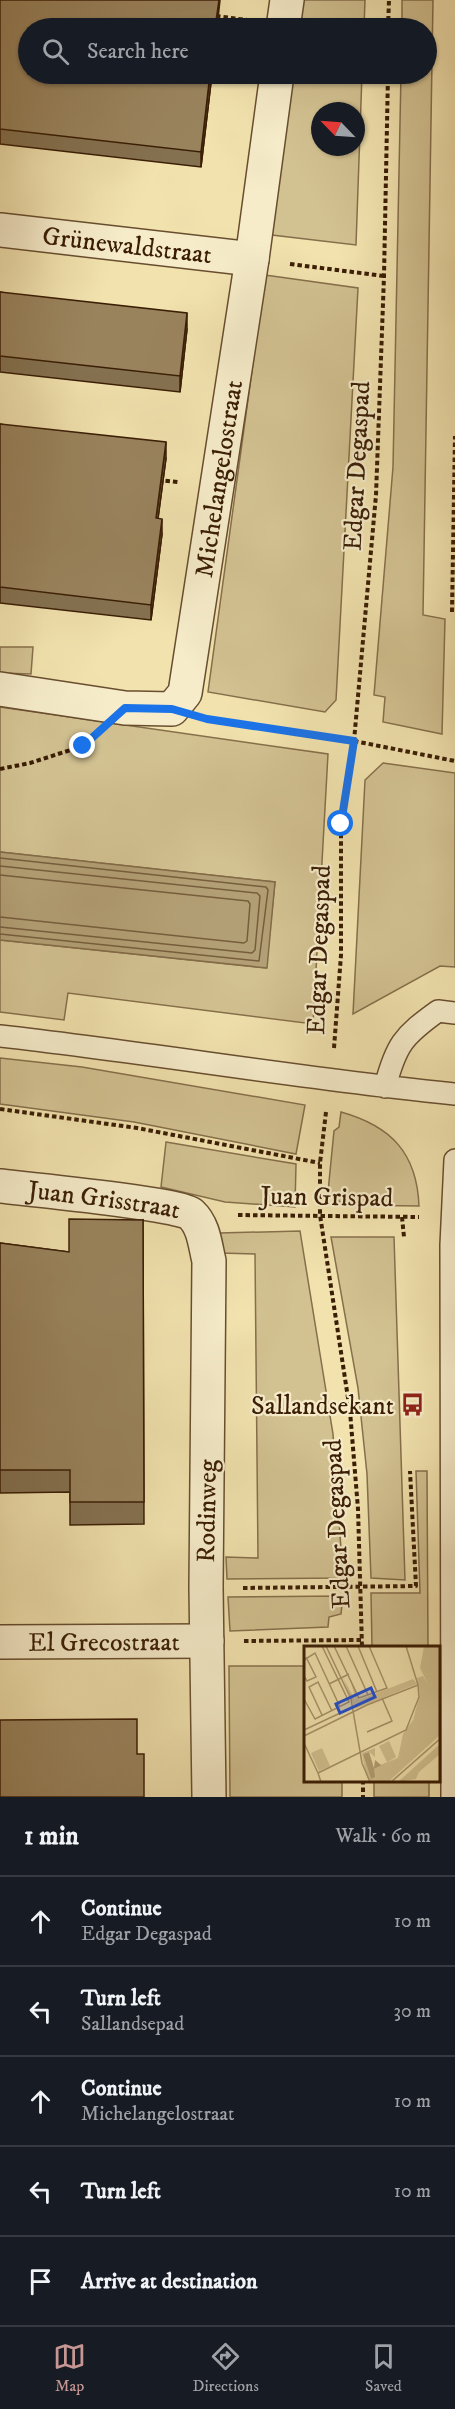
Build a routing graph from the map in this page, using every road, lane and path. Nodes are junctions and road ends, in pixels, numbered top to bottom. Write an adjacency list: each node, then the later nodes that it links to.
1 (287, 0): 5 (street)
2 (389, 0): 6 (path)
3 (210, 15): 4 (path)
4 (228, 18)
5 (274, 18)
6 (388, 18)
7 (276, 84): 10 (street, Michelangelostraat)
8 (387, 84): 11 (path, Edgar Degaspad)
9 (0, 230): 10 (street, Grünewaldstraat)
10 (252, 259): 11 (path); 18 (street, Michelangelostraat)
11 (384, 276): 19 (path, Edgar Degaspad)
12 (455, 436): 15 (path)
13 (154, 480): 14 (path)
14 (190, 484)
15 (452, 612)
16 (0, 689): 17 (street)
17 (125, 708): 18 (street); 21 (path)
18 (172, 709): 19 (path)
19 (354, 741): 20 (path); 24 (path, Edgar Degaspad)
20 (455, 761)
21 (0, 769)
22 (455, 1013): 25 (lane)
23 (0, 1036): 24 (lane)
24 (329, 1080): 25 (lane); 29 (path, Edgar Degaspad)
25 (385, 1087): 26 (lane)
26 (455, 1094)
27 (0, 1109): 29 (path)
28 (455, 1160): 32 (lane)
29 (320, 1163): 31 (path, Edgar Degaspad)
30 (0, 1186): 34 (street, Juan Grisstraat)
31 (320, 1215): 33 (path, Juan Grispad); 34 (path, Juan Grispad); 37 (path, Edgar Degaspad)
32 (452, 1216): 33 (path, Juan Grispad); 44 (lane)
33 (402, 1217): 35 (path)
34 (201, 1226): 38 (street, Rodinweg)
35 (404, 1237)
36 (410, 1471): 37 (path)
37 (359, 1585): 38 (path); 39 (path, Edgar Degaspad)
38 (206, 1587): 40 (street, Rodinweg)
39 (362, 1640): 40 (path); 42 (path, Edgar Degaspad)
40 (207, 1641): 41 (street, El Grecostraat); 43 (street, Rodinweg)
41 (0, 1642)
42 (362, 1646)
43 (209, 1797)
44 (452, 1797)

